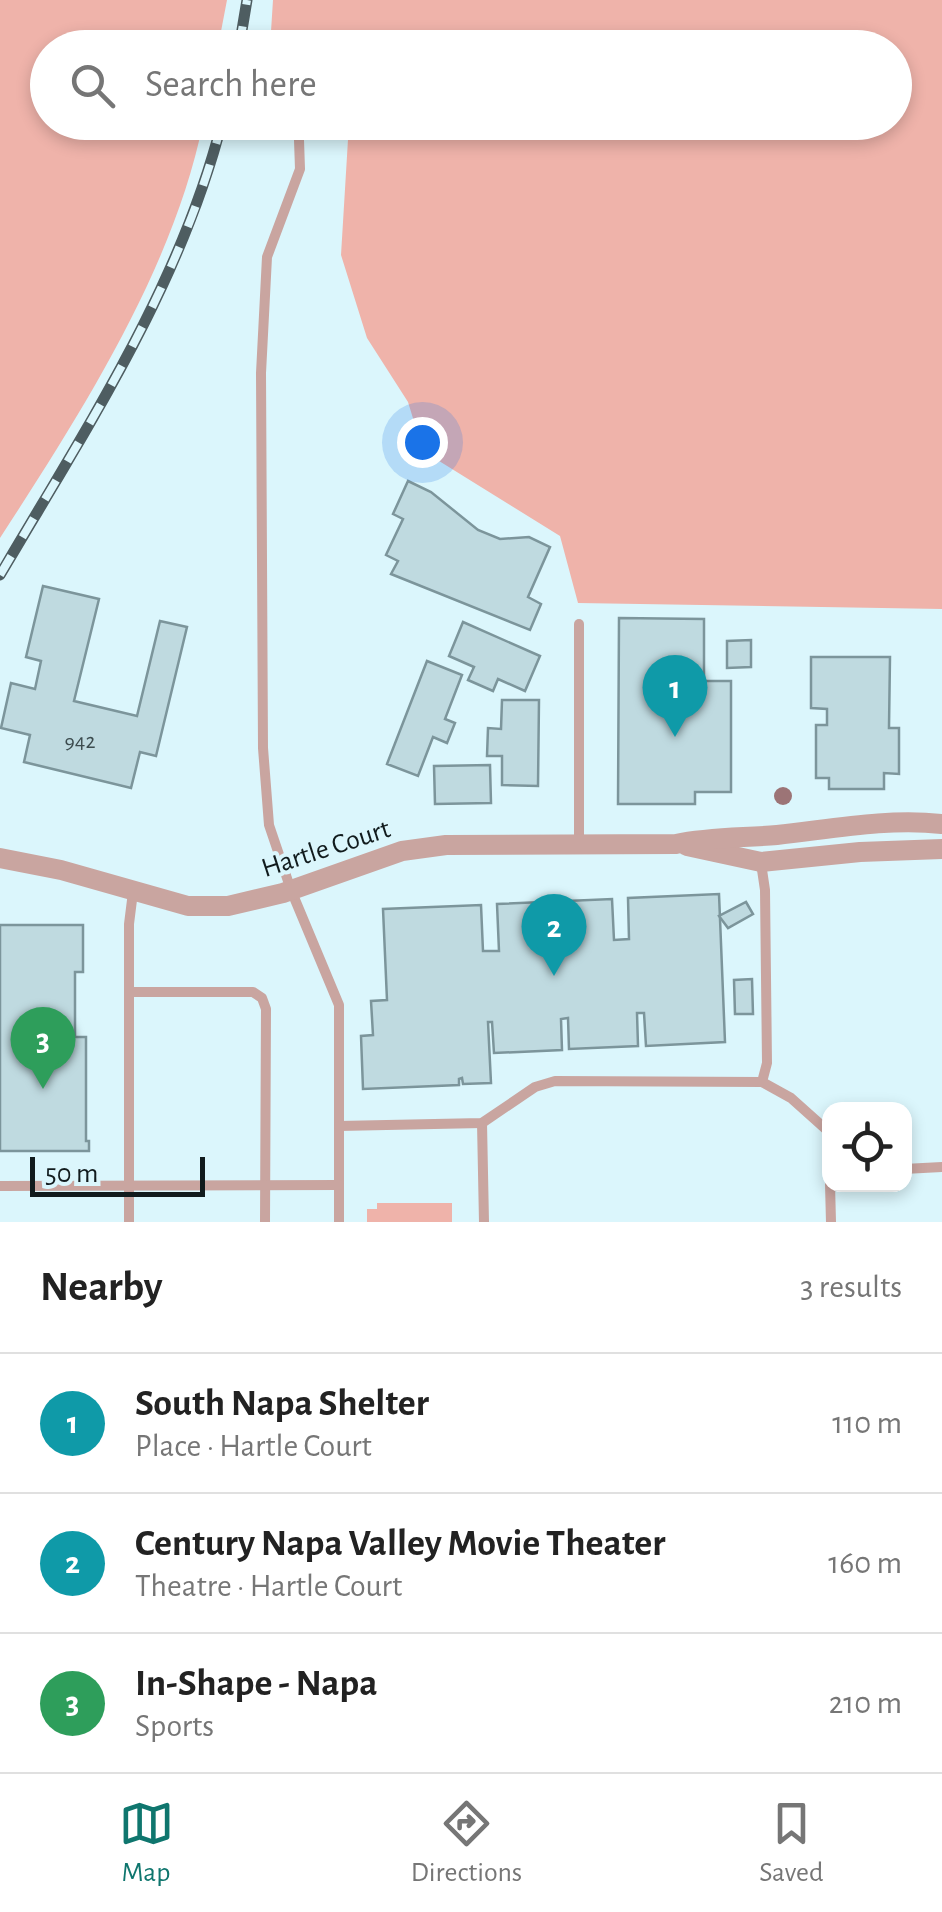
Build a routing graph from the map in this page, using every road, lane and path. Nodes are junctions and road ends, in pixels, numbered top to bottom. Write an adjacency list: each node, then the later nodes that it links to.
1 (299, 140): 9 (lane)
2 (579, 624): 4 (lane)
3 (942, 824): 5 (street, Hartle Court)
4 (579, 844): 5 (street, Hartle Court); 9 (street, Hartle Court)
5 (676, 844): 8 (street, Hartle Court)
6 (942, 849): 8 (street, Hartle Court)
7 (0, 858): 10 (street, Hartle Court)
8 (761, 862): 12 (lane)
9 (291, 890): 10 (street, Hartle Court); 14 (lane)
10 (133, 892): 11 (lane)
11 (129, 992): 20 (lane); 21 (lane)
12 (762, 1082): 13 (lane); 15 (lane)
13 (482, 1123): 14 (lane); 26 (lane)
14 (339, 1126): 18 (lane)
15 (822, 1126)
16 (942, 1167): 17 (lane)
17 (912, 1169)
18 (338, 1185): 21 (lane); 25 (lane)
19 (0, 1186): 20 (lane)
20 (129, 1186): 21 (lane); 23 (lane)
21 (265, 1186): 24 (lane)
22 (830, 1192): 27 (lane)
23 (129, 1222)
24 (265, 1222)
25 (338, 1222)
26 (484, 1222)
27 (830, 1222)

